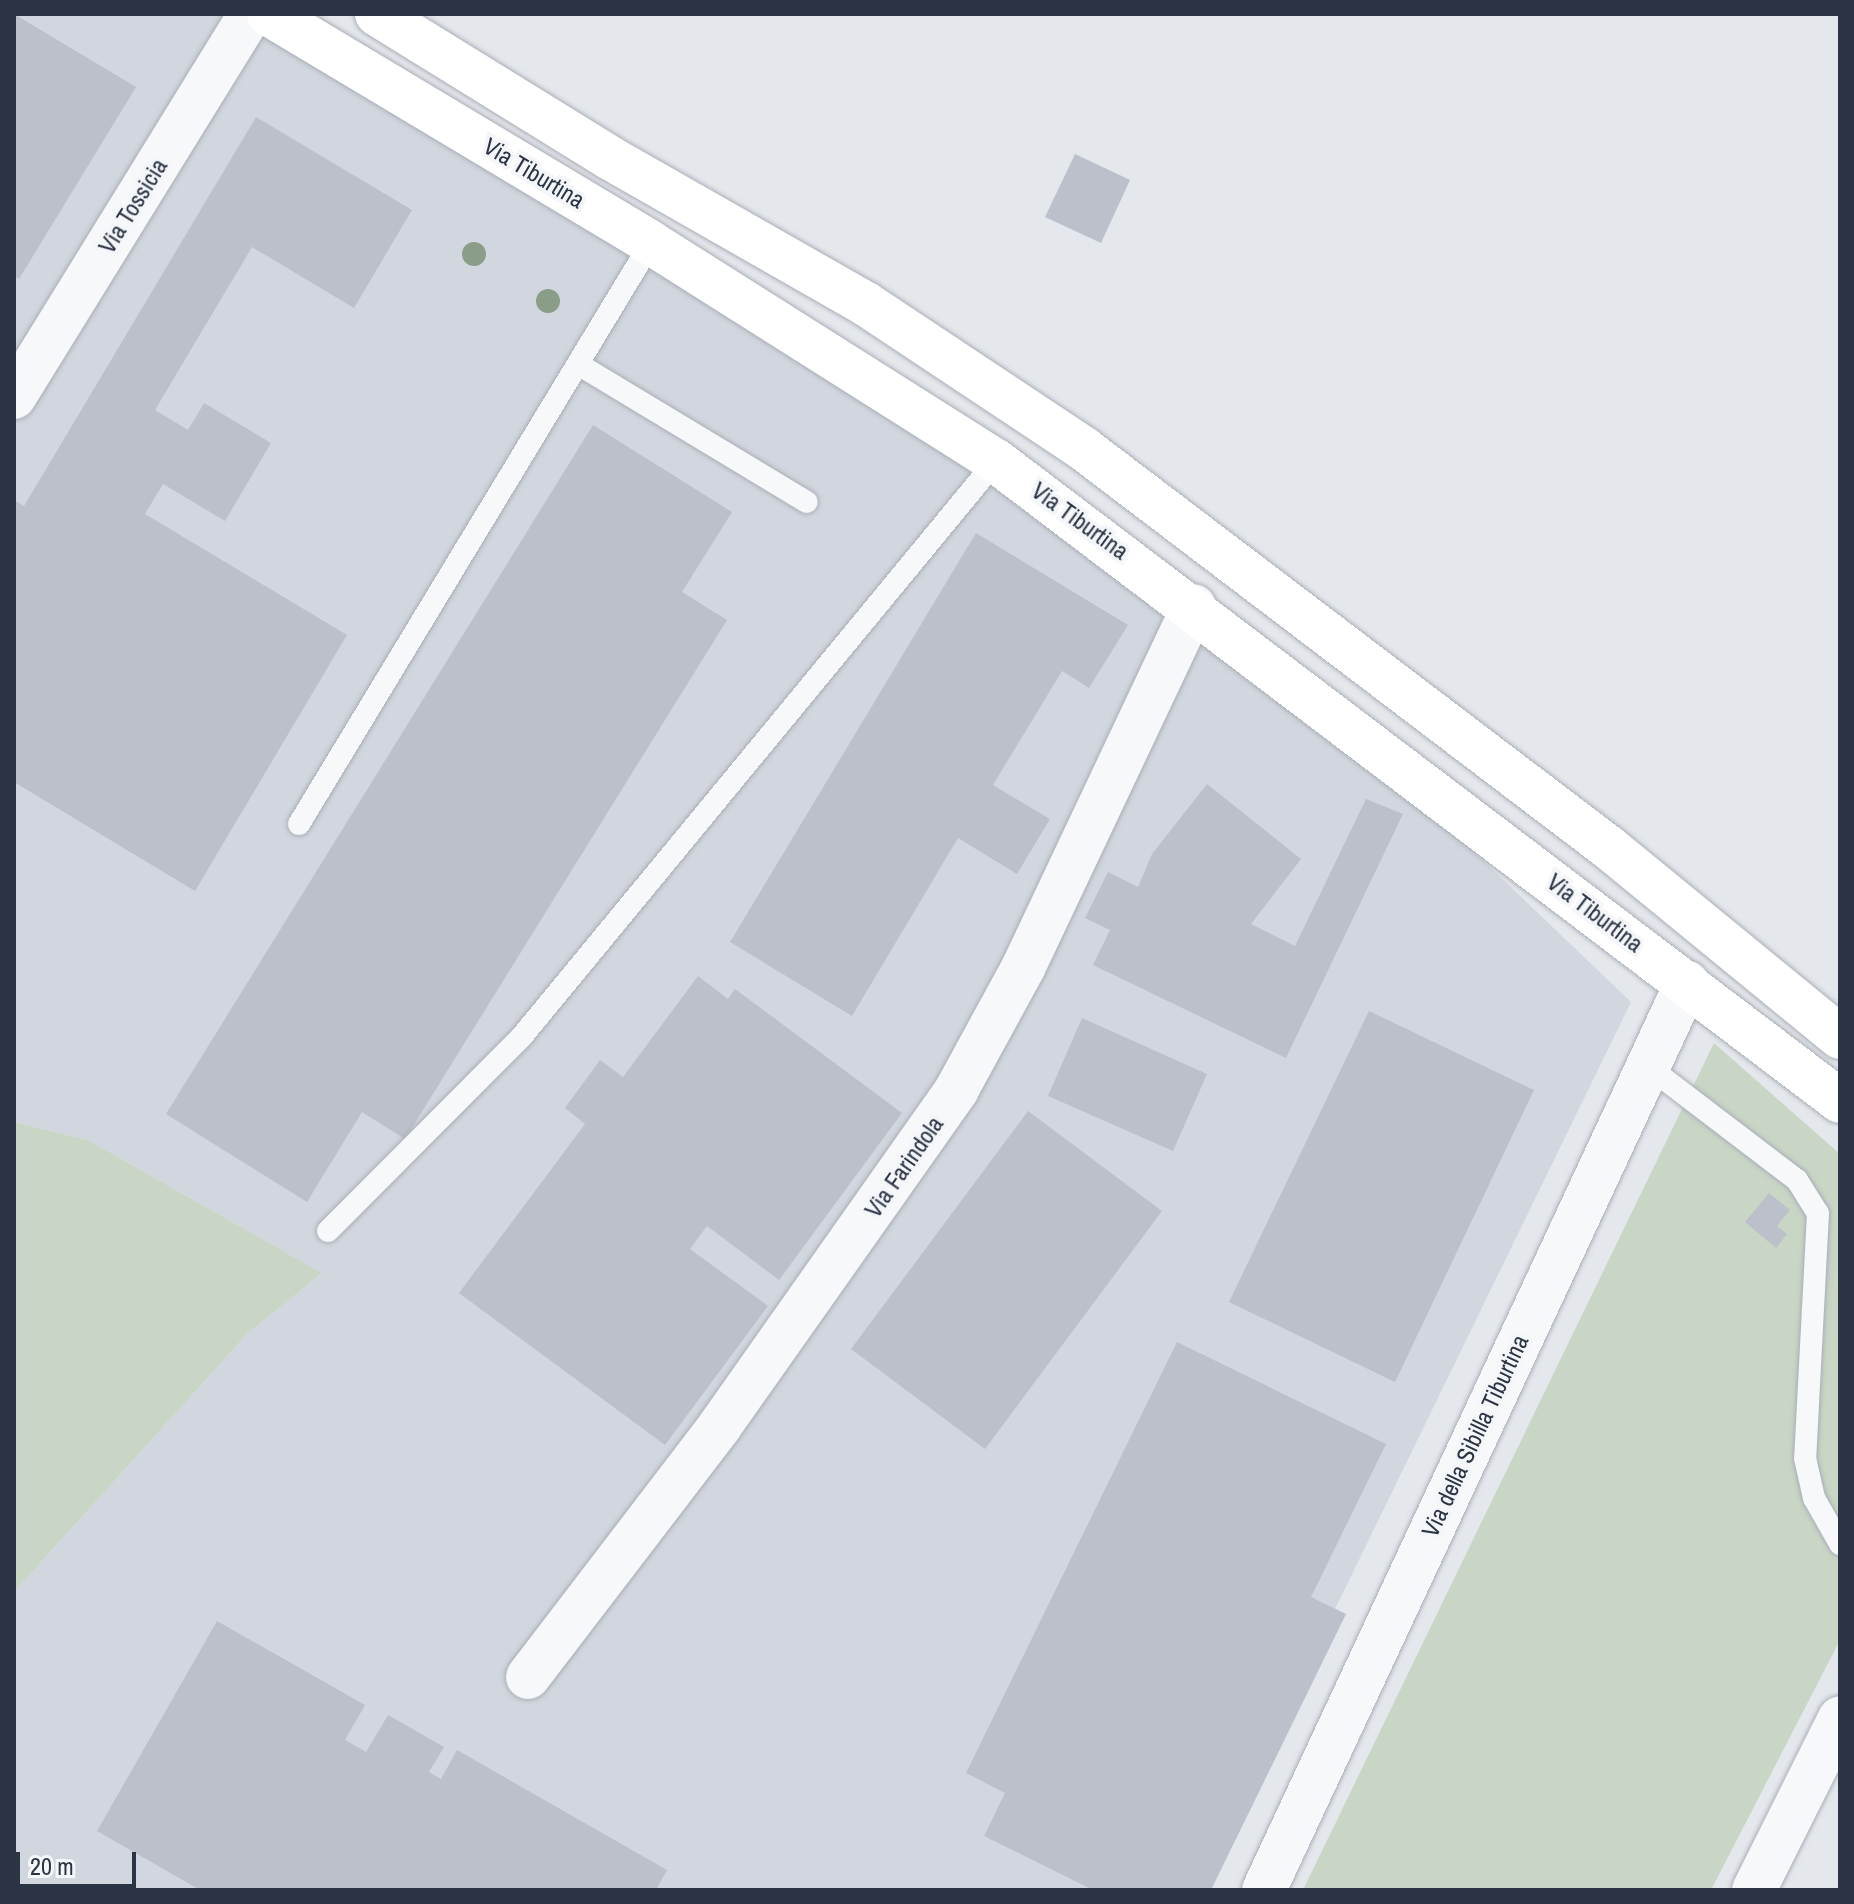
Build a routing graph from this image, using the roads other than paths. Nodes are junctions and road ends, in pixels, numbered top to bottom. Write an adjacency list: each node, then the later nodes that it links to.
1 (251, 14): 6 (street, Via Tossicia)
2 (269, 14): 4 (main road, Via Tiburtina)
3 (377, 14): 12 (main road)
4 (651, 243): 5 (lane); 7 (main road, Via Tiburtina)
5 (578, 364): 8 (lane); 10 (lane)
6 (14, 397)
7 (996, 461): 9 (main road, Via Tiburtina); 17 (lane)
8 (807, 502)
9 (1194, 606): 11 (main road, Via Tiburtina); 19 (street, Via Farindola)
10 (299, 824)
11 (1687, 983): 13 (main road, Via Tiburtina); 14 (street, Via della Sibilla Tiburtina)
12 (1840, 1037)
13 (1763, 1042): 15 (main road, Via Tiburtina); 16 (main road)
14 (1646, 1065): 18 (lane); 21 (street, Via della Sibilla Tiburtina)
15 (1840, 1101)
16 (1840, 1112)
17 (328, 1231)
18 (1840, 1544)
19 (528, 1677)
20 (1840, 1718): 22 (street)
21 (1264, 1890)
22 (1754, 1890)

